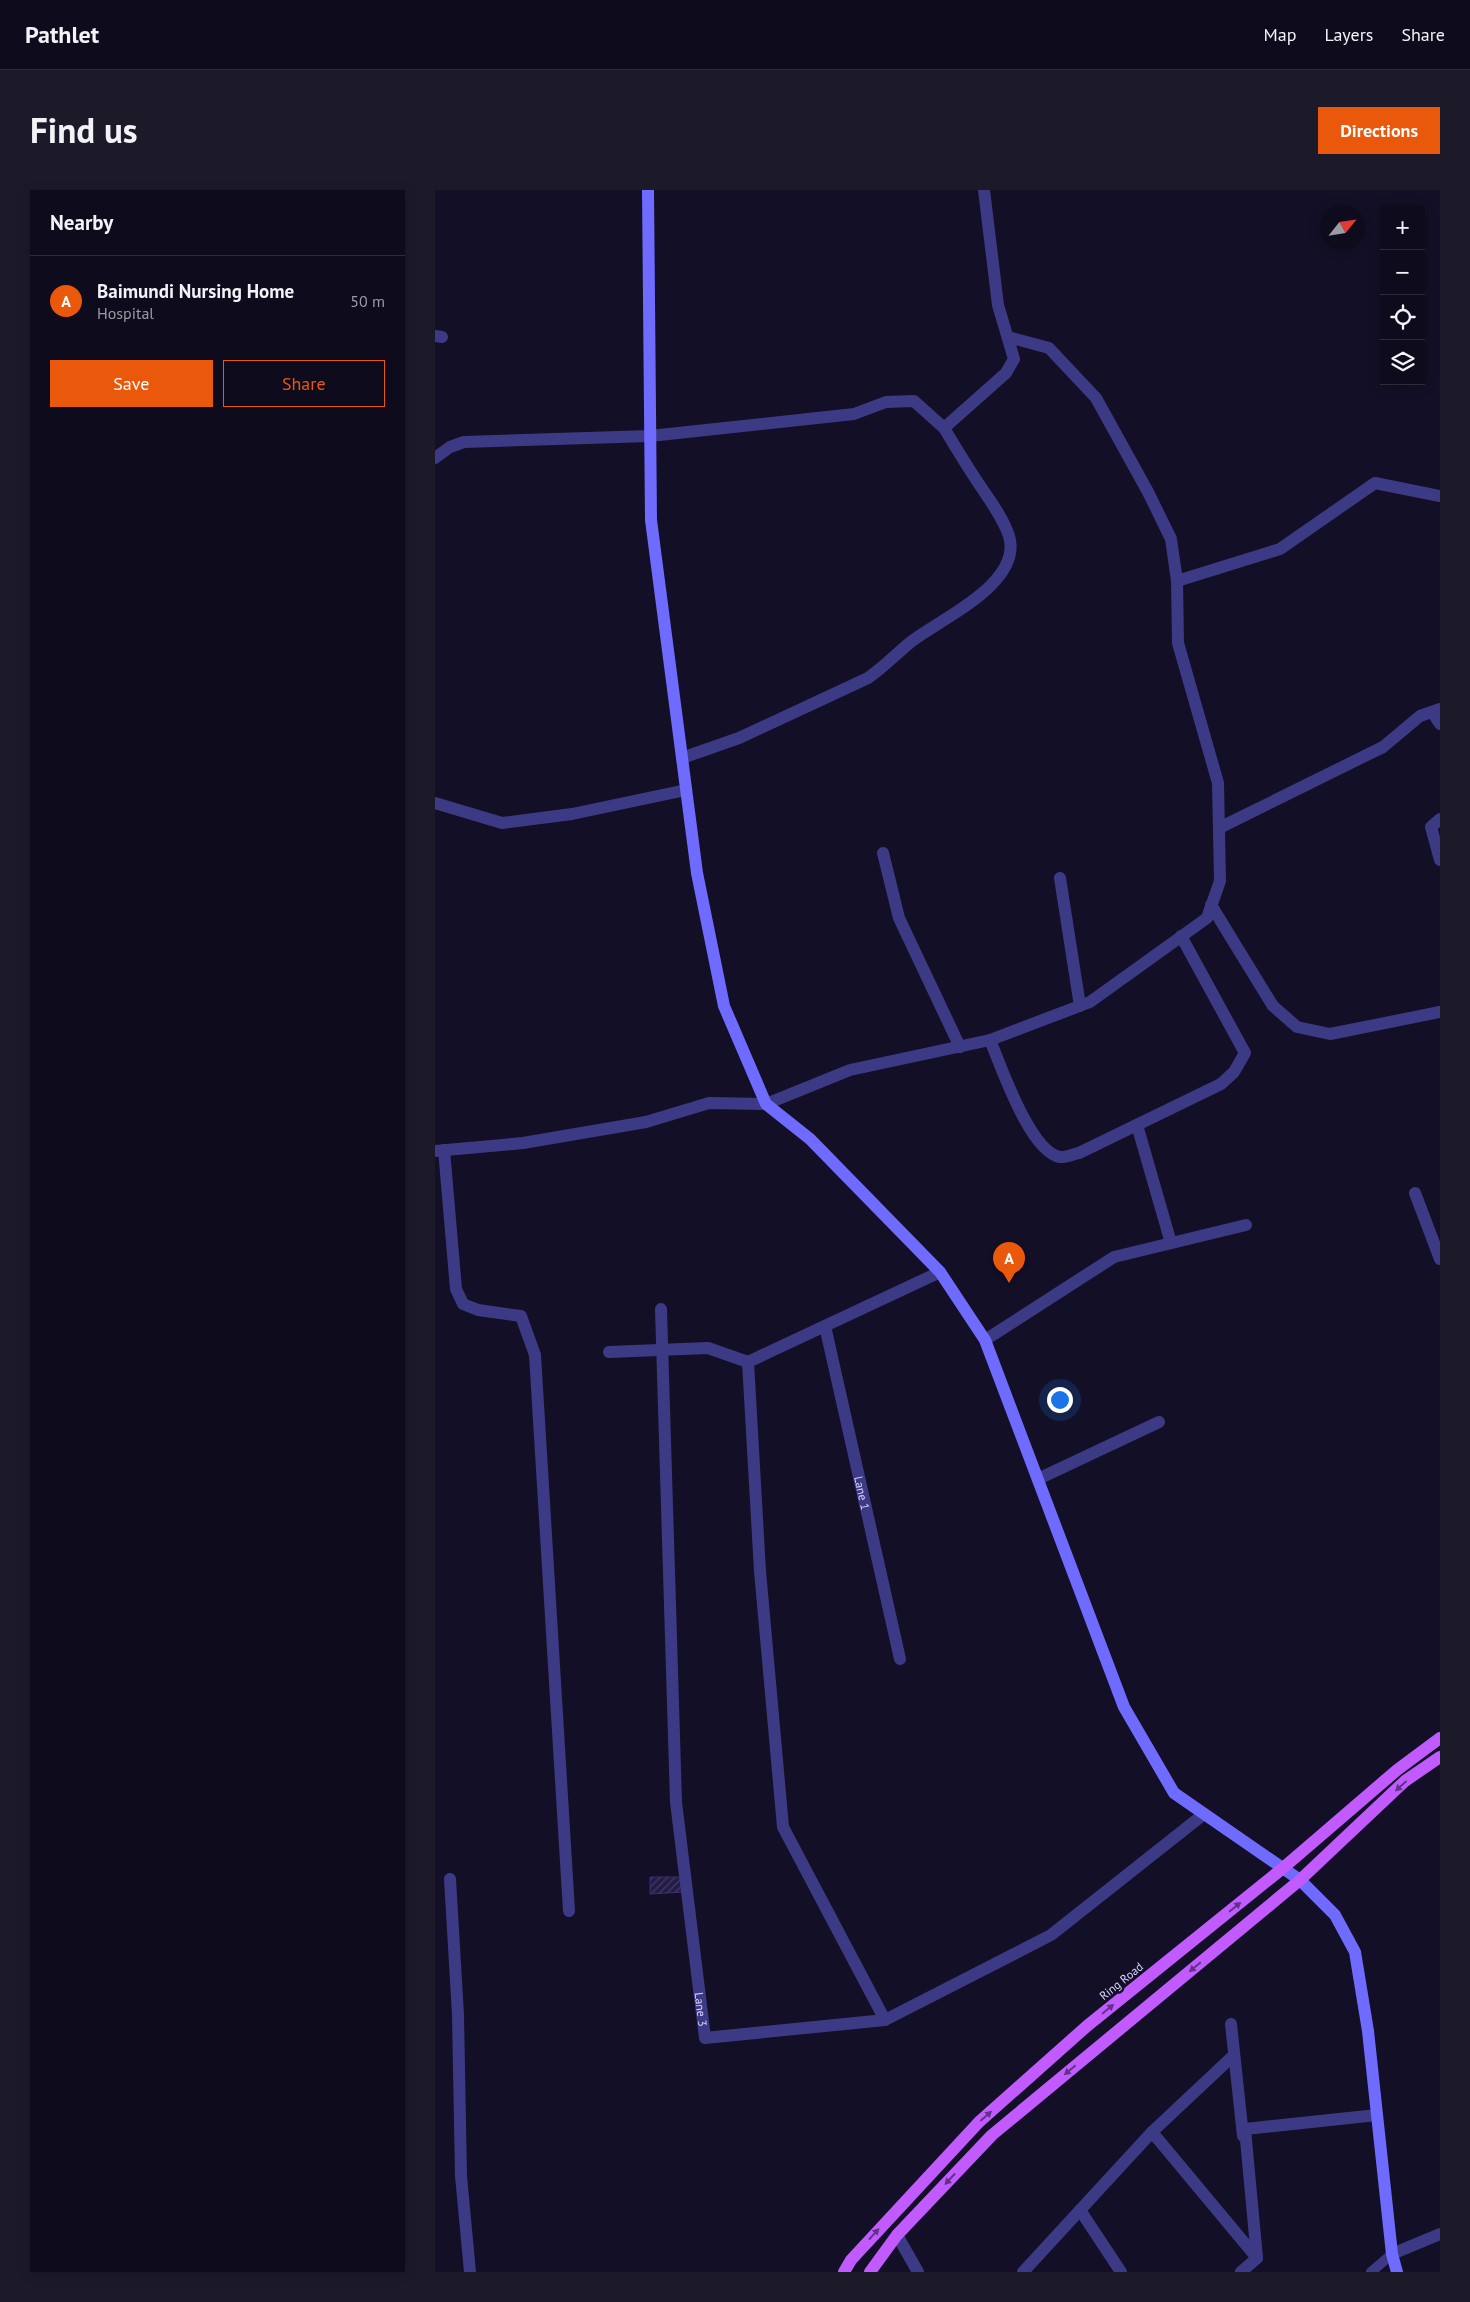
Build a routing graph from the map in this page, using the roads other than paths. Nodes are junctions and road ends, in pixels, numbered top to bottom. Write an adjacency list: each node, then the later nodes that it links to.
1 (648, 190): 5 (main road)
2 (984, 190): 3 (street)
3 (1008, 336): 4 (street); 8 (street)
4 (944, 428): 5 (street); 11 (street)
5 (650, 436): 6 (street); 11 (main road)
6 (435, 458)
7 (1440, 496): 8 (street)
8 (1177, 581): 15 (street)
9 (1436, 710): 10 (street); 15 (street)
10 (1440, 724)
11 (682, 758): 12 (main road)
12 (686, 790): 13 (street); 25 (main road)
13 (435, 803)
14 (1440, 819): 17 (street)
15 (1219, 828): 19 (street)
16 (883, 853): 24 (street)
17 (1440, 860)
18 (1059, 878): 21 (street)
19 (1211, 905): 20 (street); 22 (street)
20 (1181, 936): 21 (street); 26 (street)
21 (1080, 1006): 23 (street)
22 (1440, 1012)
23 (990, 1040): 24 (street); 26 (street)
24 (960, 1047): 25 (street)
25 (766, 1104): 27 (street); 32 (main road)
26 (1137, 1125): 30 (street)
27 (439, 1151): 48 (street)
28 (1415, 1193): 31 (street)
29 (1246, 1225): 30 (street)
30 (1171, 1243): 35 (street)
31 (1440, 1259)
32 (940, 1272): 34 (street); 35 (main road)
33 (661, 1309): 36 (street)
34 (825, 1326): 38 (street); 41 (street, Lane 1)
35 (985, 1340): 40 (main road)
36 (663, 1350): 37 (street); 38 (street); 49 (street, Lane 3)
37 (609, 1352)
38 (748, 1362): 49 (street)
39 (1159, 1422): 40 (street)
40 (1038, 1479): 44 (main road)
41 (900, 1659)
42 (1440, 1738): 45 (main road, Ring Road)
43 (1440, 1757): 47 (main road, one-way to 47)
44 (1204, 1814): 45 (main road); 49 (street)
45 (1283, 1868): 47 (main road); 60 (main road, Ring Road, one-way to 45)
46 (450, 1879): 59 (street)
47 (1300, 1880): 52 (main road); 56 (main road, one-way to 56)
48 (569, 1911)
49 (885, 2020)
50 (1231, 2024): 51 (street)
51 (1234, 2055): 53 (street); 58 (street)
52 (1377, 2115): 57 (main road); 58 (street)
53 (1152, 2132): 54 (street); 58 (street)
54 (1080, 2210): 63 (street); 64 (street)
55 (1440, 2234): 57 (street)
56 (897, 2235): 61 (main road); 62 (street)
57 (1392, 2254): 66 (lane); 67 (main road)
58 (1257, 2258): 65 (street)
59 (470, 2272)
60 (845, 2272)
61 (869, 2272)
62 (918, 2272)
63 (1023, 2272)
64 (1121, 2272)
65 (1241, 2272)
66 (1371, 2272)
67 (1397, 2272)

